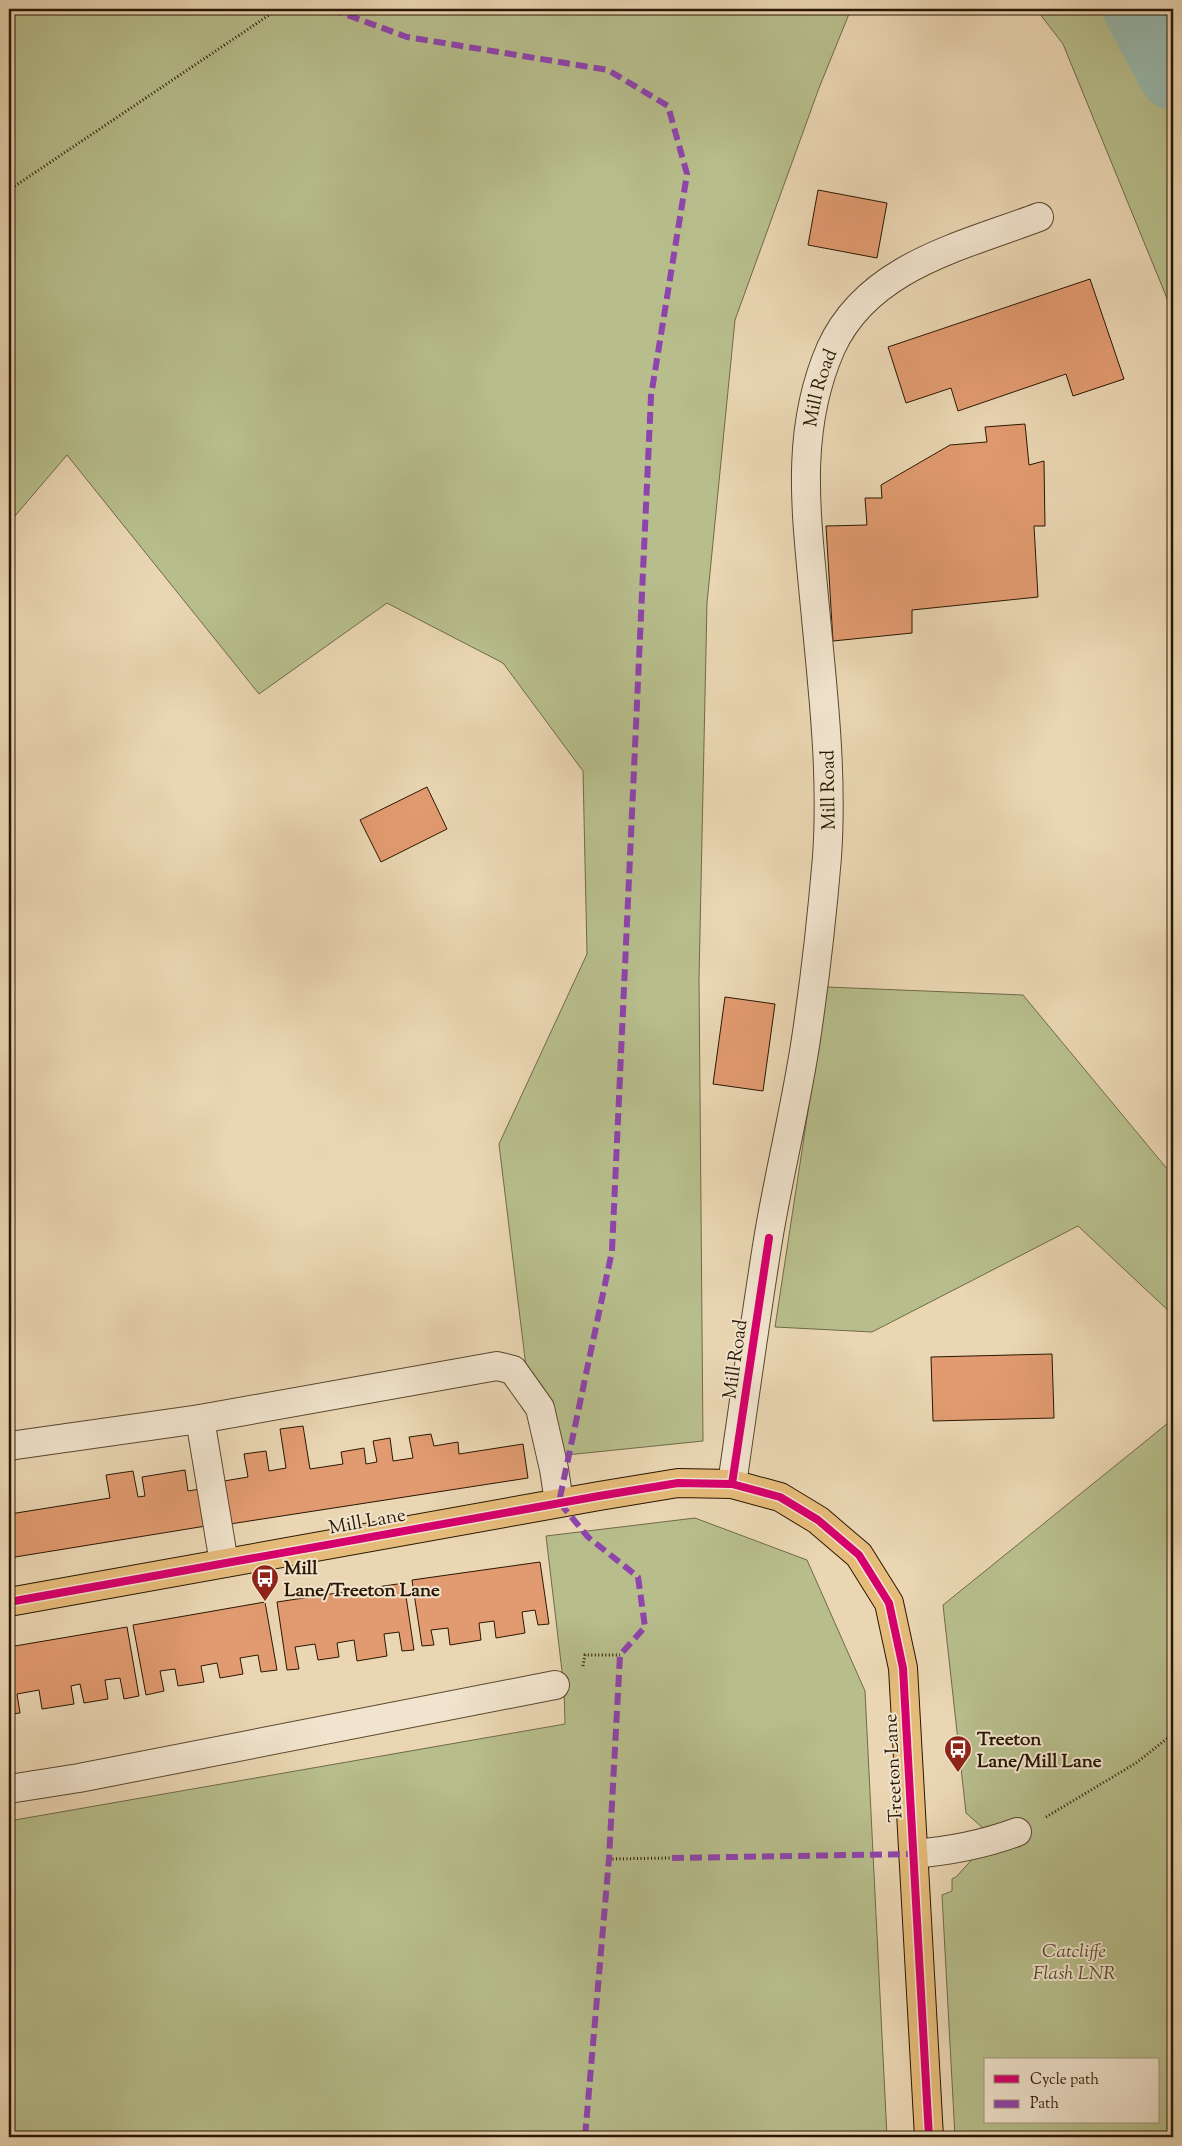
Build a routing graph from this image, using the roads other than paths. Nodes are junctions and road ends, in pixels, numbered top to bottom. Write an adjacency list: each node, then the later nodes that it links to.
1 (1039, 217): 4 (street, Mill Road)
2 (200, 1419): 3 (street); 5 (street); 6 (street)
3 (9, 1446)
4 (732, 1484): 5 (main road, Mill Lane); 11 (main road, Treeton Lane)
5 (559, 1502): 6 (main road, Mill Lane)
6 (224, 1563): 7 (main road, Mill Lane)
7 (9, 1602)
8 (555, 1685): 9 (street)
9 (9, 1789)
10 (1017, 1832): 11 (street)
11 (913, 1854): 12 (main road, Treeton Lane)
12 (929, 2137)

